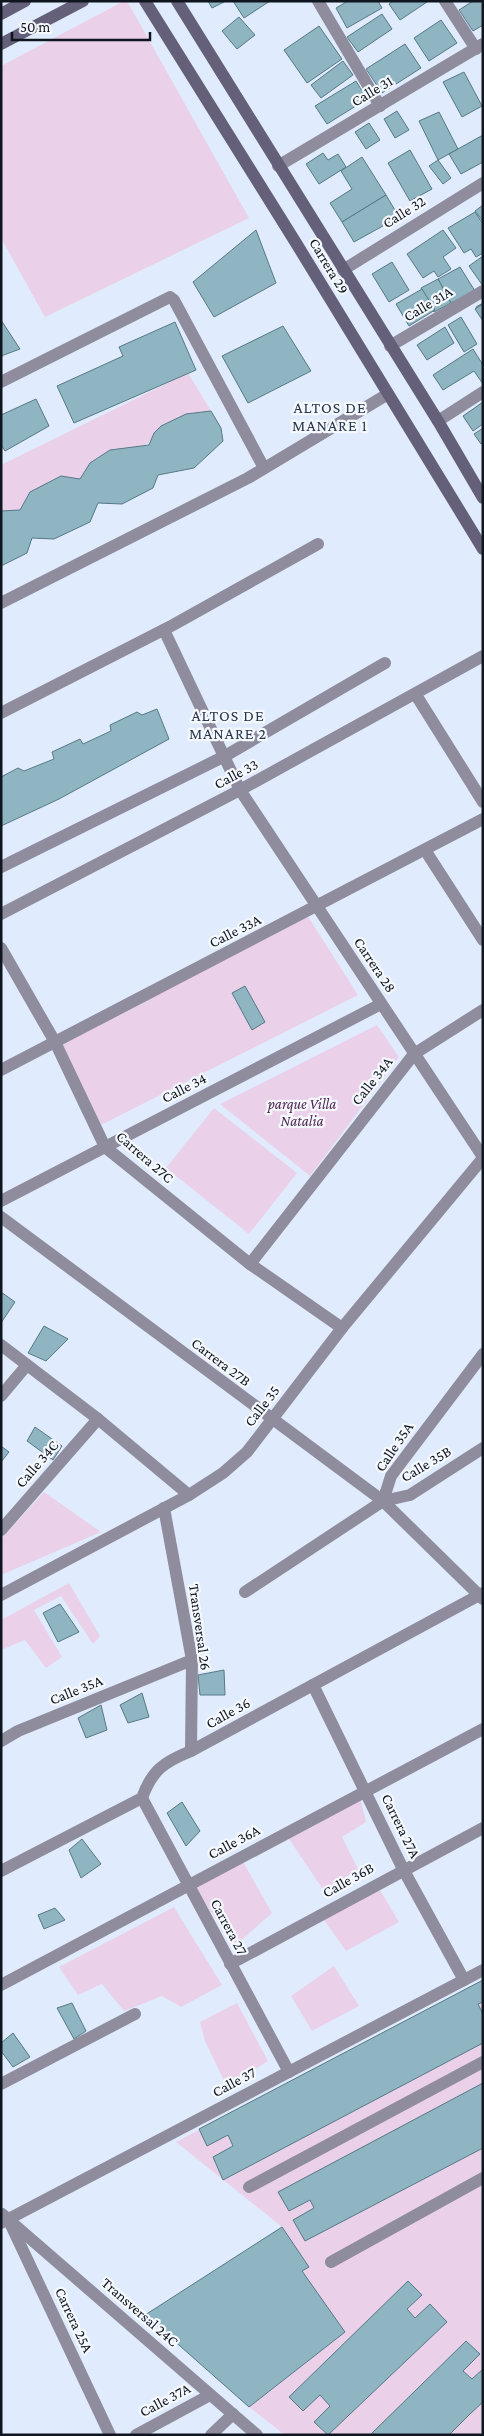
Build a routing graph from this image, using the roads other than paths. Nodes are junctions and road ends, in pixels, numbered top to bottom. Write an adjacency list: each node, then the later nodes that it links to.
1 (25, 1): 7 (main road)
2 (82, 1): 8 (main road)
3 (145, 1): 18 (main road, Carrera 29)
4 (177, 1): 11 (main road, Carrera 29)
5 (318, 1): 10 (street)
6 (445, 1): 9 (street)
7 (1, 14)
8 (1, 44)
9 (479, 46): 10 (street, Calle 31)
10 (380, 106): 11 (street, Calle 31)
11 (278, 166): 13 (main road, Carrera 29)
12 (483, 183): 13 (street, Calle 32)
13 (343, 270): 15 (main road, Carrera 29)
14 (483, 291): 15 (street, Calle 31A)
15 (390, 346): 19 (main road, Carrera 29)
16 (1, 382): 20 (street)
17 (483, 392): 19 (street)
18 (388, 394): 20 (street); 23 (main road, Carrera 29)
19 (438, 421): 21 (main road, Carrera 29)
20 (264, 468): 24 (street)
21 (483, 498)
22 (318, 544): 25 (street)
23 (483, 550)
24 (1, 604)
25 (164, 630): 29 (street); 30 (street, Carrera 28)
26 (483, 656): 28 (street, Calle 33)
27 (385, 663): 30 (street)
28 (416, 695): 31 (street, Calle 33); 32 (street)
29 (1, 713)
30 (225, 756): 31 (street, Carrera 28); 35 (street)
31 (240, 790): 36 (street, Carrera 28); 37 (street, Calle 33)
32 (483, 802)
33 (483, 819): 34 (street, Calle 33A)
34 (424, 850): 36 (street, Calle 33A); 38 (street)
35 (1, 868)
36 (317, 906): 40 (street, Carrera 28); 42 (street, Calle 33A)
37 (1, 914)
38 (483, 940)
39 (1, 948): 42 (street, Carrera 27C)
40 (381, 1004): 43 (street, Carrera 28); 45 (street, Calle 34)
41 (483, 1010): 43 (street, Calle 34A)
42 (55, 1042): 44 (street, Calle 33A); 45 (street, Carrera 27C)
43 (414, 1054): 46 (street, Carrera 28); 49 (street, Calle 34A)
44 (1, 1070)
45 (105, 1147): 47 (street, Calle 34); 49 (street, Carrera 27C)
46 (483, 1158): 50 (street, Calle 35)
47 (1, 1201)
48 (1, 1218): 56 (street, Carrera 27B)
49 (250, 1264): 50 (street, Carrera 27C)
50 (342, 1328): 56 (street, Calle 35)
51 (1, 1345): 53 (street)
52 (483, 1354): 59 (street, Calle 35A)
53 (27, 1365): 54 (street); 55 (street)
54 (1, 1396)
55 (98, 1419): 58 (street); 61 (street, Calle 34C)
56 (273, 1419): 58 (street, Calle 35); 59 (street, Carrera 27B)
57 (483, 1448): 59 (street, Calle 35B)
58 (189, 1494): 60 (street, Calle 35)
59 (383, 1501): 62 (street); 64 (street, Carrera 27B)
60 (164, 1508): 63 (street, Calle 35); 65 (street, Transversal 26)
61 (1, 1530)
62 (245, 1592)
63 (1, 1595)
64 (481, 1596): 66 (street, Calle 36)
65 (192, 1660): 68 (street, Calle 35A); 69 (street, Transversal 26)
66 (313, 1685): 69 (street, Calle 36); 70 (street, Carrera 27A)
67 (483, 1728): 70 (street, Calle 36A)
68 (1, 1741)
69 (191, 1751): 71 (street, Calle 36)
70 (366, 1791): 73 (street, Carrera 27A); 75 (street, Calle 36A)
71 (142, 1798): 74 (street); 75 (street, Carrera 27)
72 (483, 1828): 73 (street, Calle 36B)
73 (403, 1869): 76 (street, Calle 36B); 78 (street, Carrera 27A)
74 (1, 1871)
75 (188, 1886): 76 (street, Carrera 27); 79 (street, Calle 36A)
76 (230, 1964): 82 (street, Carrera 27)
77 (483, 1970): 78 (street, Calle 37)
78 (464, 1980): 82 (street, Calle 37)
79 (1, 1985)
80 (135, 2014): 83 (street)
81 (483, 2062): 85 (street)
82 (288, 2072): 86 (street, Calle 37)
83 (1, 2084)
84 (483, 2178): 87 (street)
85 (249, 2187)
86 (4, 2218): 88 (street, Transversal 24C); 90 (street, Carrera 25A)
87 (331, 2262)
88 (210, 2395): 89 (street, Transversal 24C); 91 (street, Calle 37A)
89 (233, 2414): 92 (street); 93 (street, Transversal 24C)
90 (110, 2435)
91 (136, 2435)
92 (211, 2435)
93 (257, 2435)

